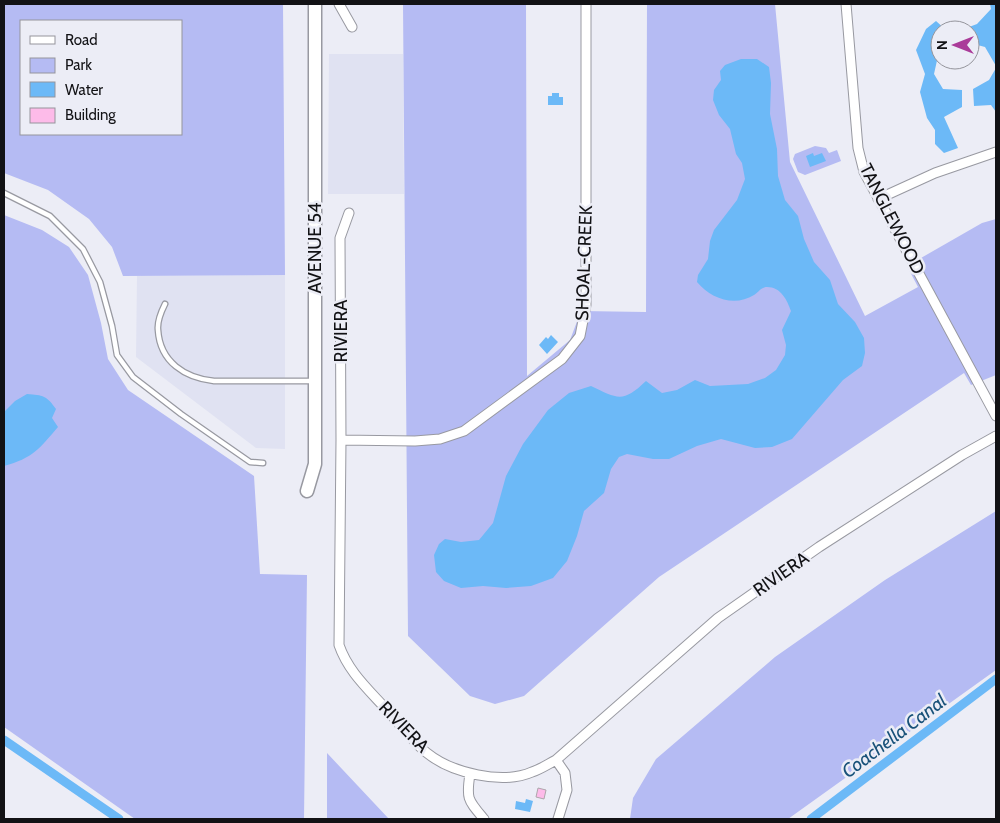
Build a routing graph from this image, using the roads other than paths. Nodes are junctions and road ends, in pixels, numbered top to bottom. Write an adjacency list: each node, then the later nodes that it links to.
1 (315, 4): 11 (street, AVENUE 54)
2 (339, 4): 5 (street)
3 (586, 4): 14 (street, SHOAL-CREEK)
4 (846, 4): 8 (street, TANGLEWOOD)
5 (352, 27)
6 (996, 152): 8 (street)
7 (4, 193): 15 (lane)
8 (878, 199): 12 (street, TANGLEWOOD)
9 (349, 213): 14 (street, RIVIERA)
10 (164, 304): 11 (lane)
11 (314, 382): 16 (street, AVENUE 54)
12 (996, 416)
13 (996, 436): 17 (street, RIVIERA)
14 (341, 440): 18 (street, RIVIERA)
15 (263, 463)
16 (307, 492)
17 (556, 760): 18 (street, RIVIERA); 20 (street)
18 (470, 774): 19 (street)
19 (484, 819)
20 (558, 819)

